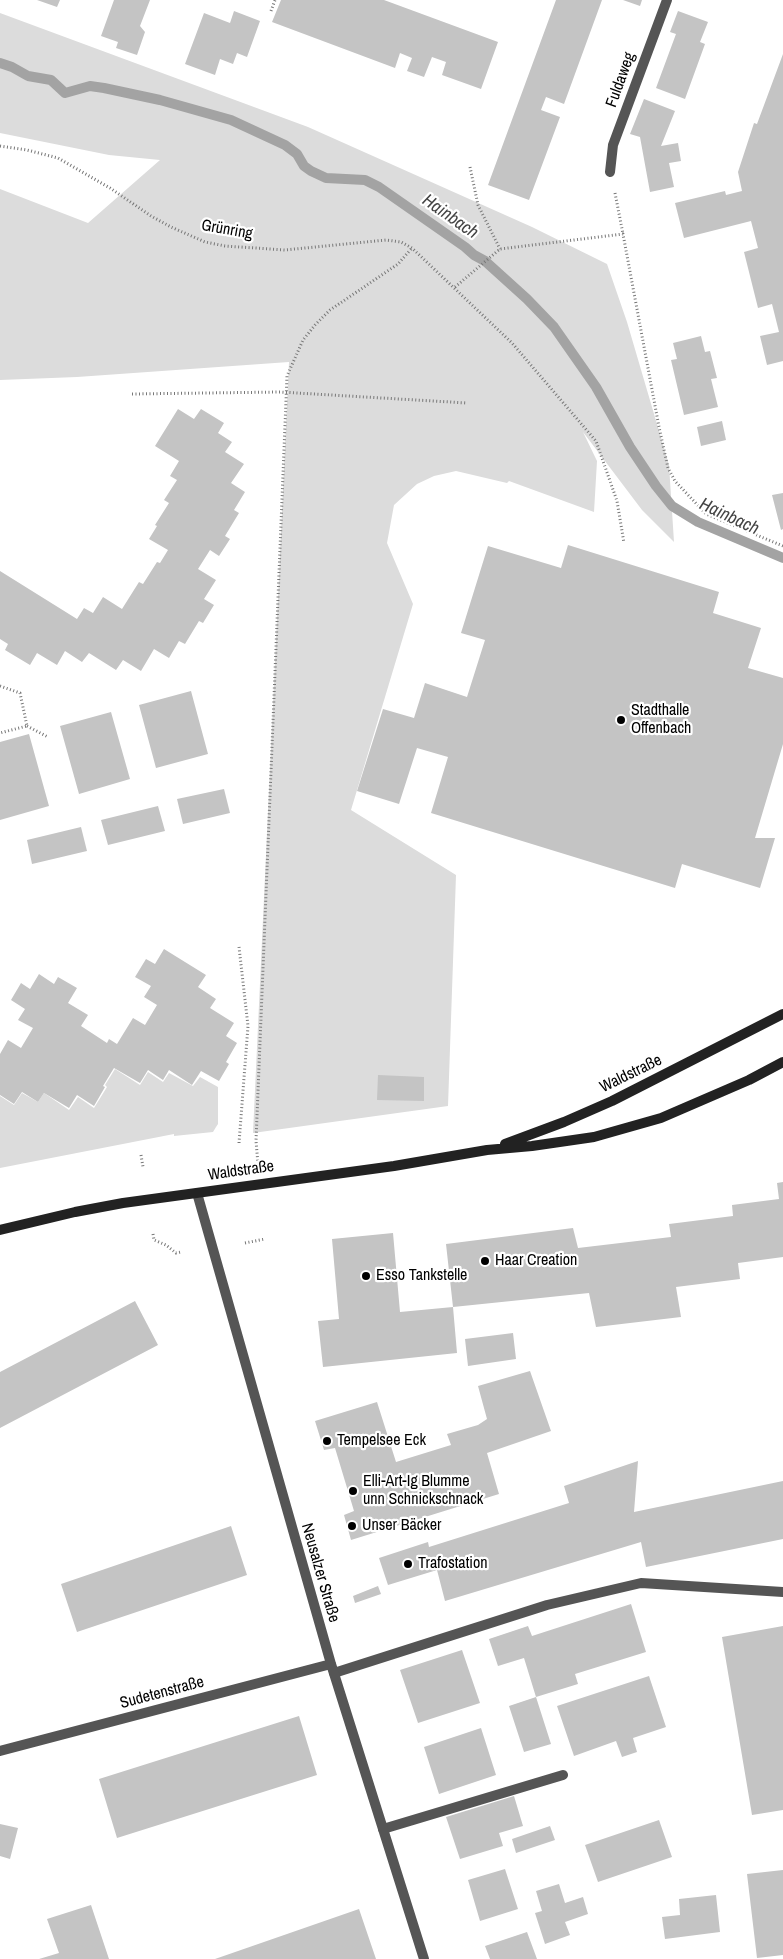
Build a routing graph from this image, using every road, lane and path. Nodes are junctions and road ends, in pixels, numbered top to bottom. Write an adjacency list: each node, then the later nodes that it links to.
1 (275, 0): 3 (path)
2 (667, 0): 6 (street, Fuldaweg)
3 (271, 11)
4 (0, 146): 8 (path, Grünring)
5 (470, 167): 9 (path)
6 (610, 172): 7 (path)
7 (623, 234): 9 (path); 15 (path)
8 (412, 248): 10 (path, Grünring); 11 (path)
9 (500, 249): 10 (path)
10 (455, 287): 14 (path, Grünring)
11 (285, 393): 12 (path); 13 (path); 25 (path)
12 (132, 394)
13 (467, 402)
14 (624, 543)
15 (783, 546)
16 (0, 686): 17 (path)
17 (27, 726): 18 (path); 19 (path)
18 (0, 733)
19 (48, 737)
20 (239, 947): 23 (path)
21 (783, 1014): 24 (main road, Waldstraße)
22 (783, 1062): 24 (main road, Waldstraße)
23 (239, 1143)
24 (487, 1150): 28 (main road, Waldstraße)
25 (257, 1152)
26 (141, 1155): 27 (path)
27 (143, 1168)
28 (197, 1193): 29 (main road, Waldstraße); 35 (street, Neusalzer Straße)
29 (0, 1230)
30 (153, 1234): 33 (path)
31 (265, 1240): 32 (path)
32 (245, 1243)
33 (181, 1252)
34 (783, 1592): 35 (street, Sudetenstraße)
35 (332, 1669): 36 (street, Sudetenstraße); 38 (street, Neusalzer Straße)
36 (0, 1751)
37 (563, 1775): 38 (street)
38 (383, 1829): 39 (street, Neusalzer Straße)
39 (424, 1959)

